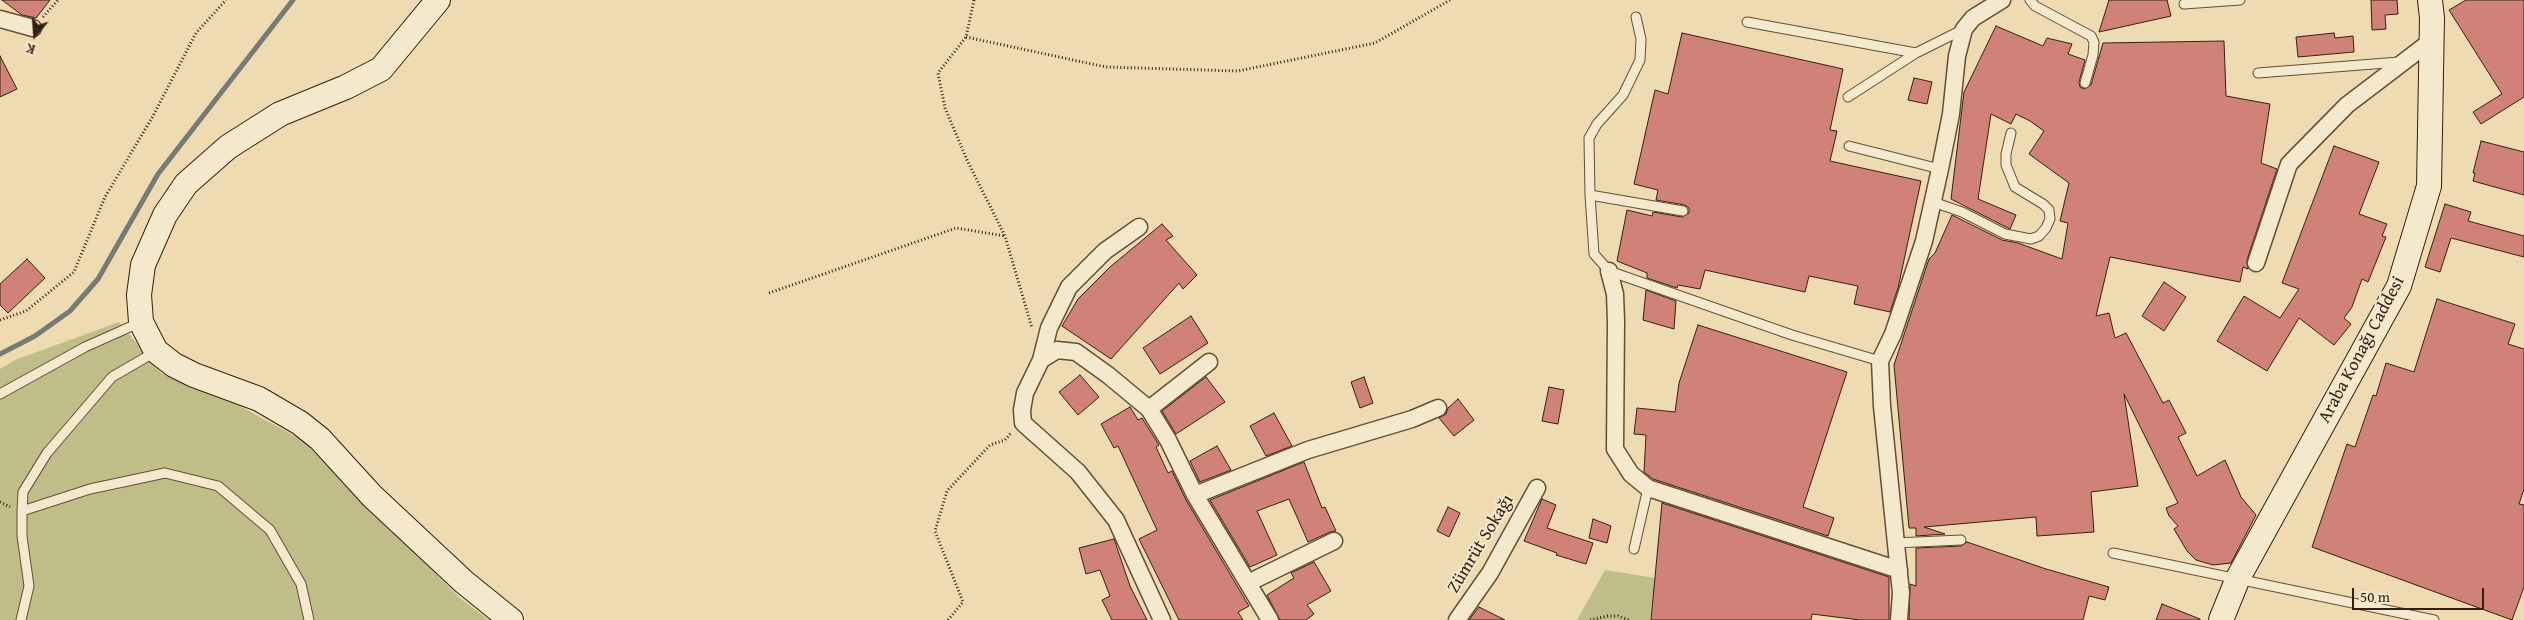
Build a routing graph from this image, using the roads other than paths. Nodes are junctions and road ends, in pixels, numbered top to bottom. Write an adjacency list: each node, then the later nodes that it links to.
1 (438, 0): 27 (street)
2 (2002, 0): 11 (street)
3 (2030, 0): 16 (lane)
4 (2240, 0): 6 (lane)
5 (2430, 0): 12 (street, Araba Konağı Caddesi)
6 (2184, 4)
7 (1636, 17): 21 (lane)
8 (0, 19): 10 (street)
9 (1747, 22): 13 (lane)
10 (33, 28)
11 (1964, 29): 13 (lane); 20 (street)
12 (2431, 41): 14 (street); 45 (street, Araba Konağı Caddesi)
13 (1916, 53): 17 (lane)
14 (2404, 62): 15 (lane); 25 (street)
15 (2258, 73)
16 (2085, 83)
17 (1848, 97)
18 (2011, 134): 22 (lane)
19 (1849, 146): 20 (lane)
20 (1940, 169): 22 (street)
21 (1590, 195): 23 (lane); 26 (lane)
22 (1933, 202): 30 (street)
23 (1683, 211)
24 (1139, 227): 29 (street)
25 (2256, 263)
26 (1610, 271): 30 (lane); 36 (street)
27 (141, 322): 28 (street); 32 (lane)
28 (156, 351): 38 (lane); 49 (street)
29 (1041, 360): 34 (street); 50 (street)
30 (1880, 361): 41 (street)
31 (1209, 362): 34 (street)
32 (0, 394)
33 (1438, 408): 37 (street)
34 (1149, 409): 37 (street)
35 (1537, 488): 52 (street, Zümrüt Sokağı)
36 (1648, 488): 42 (lane); 44 (street)
37 (1195, 495): 46 (street)
38 (22, 511): 47 (lane); 48 (lane)
39 (1961, 540): 41 (lane)
40 (1334, 541): 46 (street)
41 (1895, 543): 44 (street)
42 (1634, 549)
43 (2113, 553): 45 (lane)
44 (1899, 570): 53 (street)
45 (2238, 578): 54 (street, Araba Konağı Caddesi); 55 (lane)
46 (1248, 583): 51 (street)
47 (20, 620)
48 (309, 620)
49 (511, 620)
50 (1162, 620)
51 (1270, 620)
52 (1457, 620)
53 (1899, 620)
54 (2221, 620)
55 (2434, 620)

